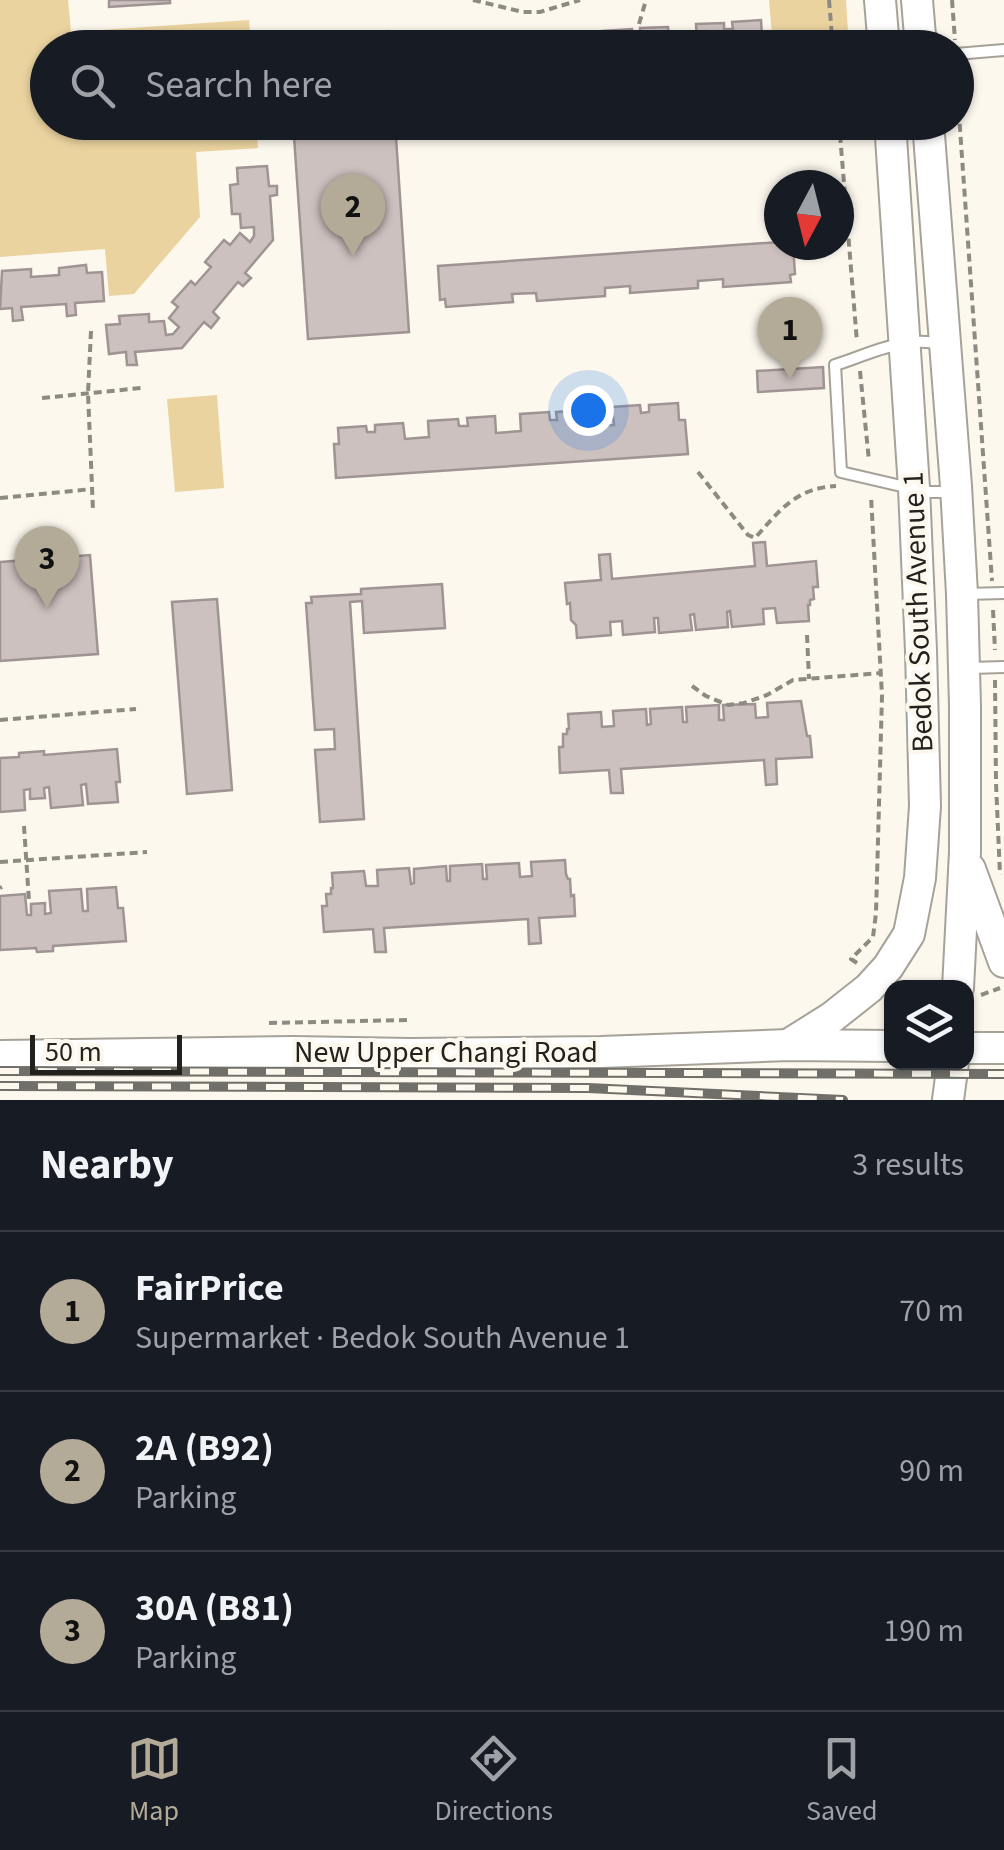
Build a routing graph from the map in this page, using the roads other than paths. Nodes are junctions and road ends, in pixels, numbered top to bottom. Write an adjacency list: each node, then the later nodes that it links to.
1 (880, 0): 3 (main road)
2 (917, 0): 4 (main road)
3 (882, 30)
4 (920, 30)
5 (974, 50): 6 (lane)
6 (1004, 50)
7 (891, 140): 9 (main road, Bedok South Avenue 1)
8 (929, 140): 10 (main road, Bedok South Avenue 1)
9 (903, 343): 10 (lane); 12 (main road, Bedok South Avenue 1); 12 (lane)
10 (944, 346): 11 (main road, Bedok South Avenue 1)
11 (956, 486): 12 (lane); 14 (main road, Bedok South Avenue 1)
12 (914, 488): 20 (main road, Bedok South Avenue 1)
13 (1004, 593): 14 (lane)
14 (962, 594): 16 (main road, Bedok South Avenue 1)
15 (1004, 667): 16 (lane)
16 (964, 668): 17 (main road, Bedok South Avenue 1)
17 (965, 852): 18 (main road); 19 (main road, Bedok South Avenue 1)
18 (1004, 962)
19 (965, 980)
20 (788, 1045): 21 (main road, New Upper Changi Road); 24 (main road, New Upper Changi Road)
21 (884, 1046)
22 (974, 1048): 23 (main road)
23 (1004, 1048)
24 (0, 1056)
25 (952, 1070): 26 (main road)
26 (948, 1100)

